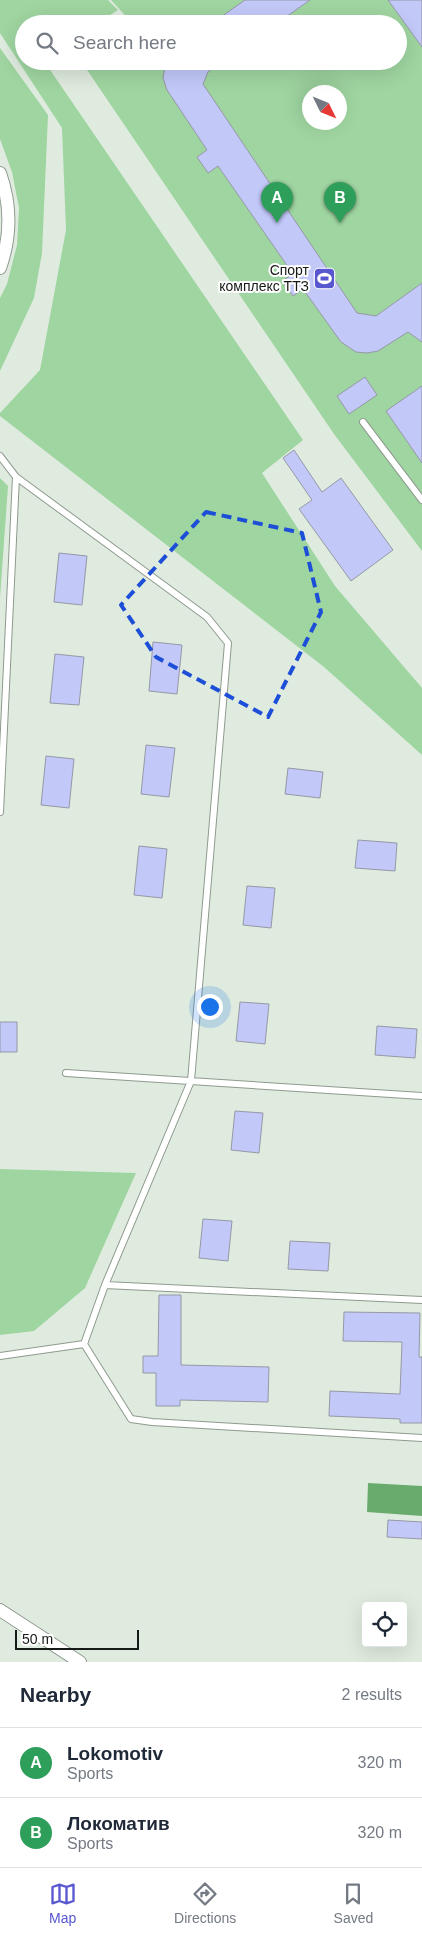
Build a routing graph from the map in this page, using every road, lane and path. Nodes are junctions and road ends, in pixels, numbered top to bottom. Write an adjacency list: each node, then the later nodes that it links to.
1 (0, 173): 2 (street)
2 (0, 268)
3 (363, 422): 6 (lane)
4 (0, 456): 5 (lane)
5 (16, 477): 7 (lane); 9 (lane)
6 (422, 500)
7 (0, 812)
8 (66, 1072): 9 (lane)
9 (192, 1081): 10 (lane); 11 (lane)
10 (422, 1096)
11 (105, 1284): 12 (lane); 13 (lane)
12 (422, 1300)
13 (84, 1344): 14 (lane); 15 (lane)
14 (0, 1356)
15 (422, 1438)
16 (0, 1610): 17 (street)
17 (80, 1662)

